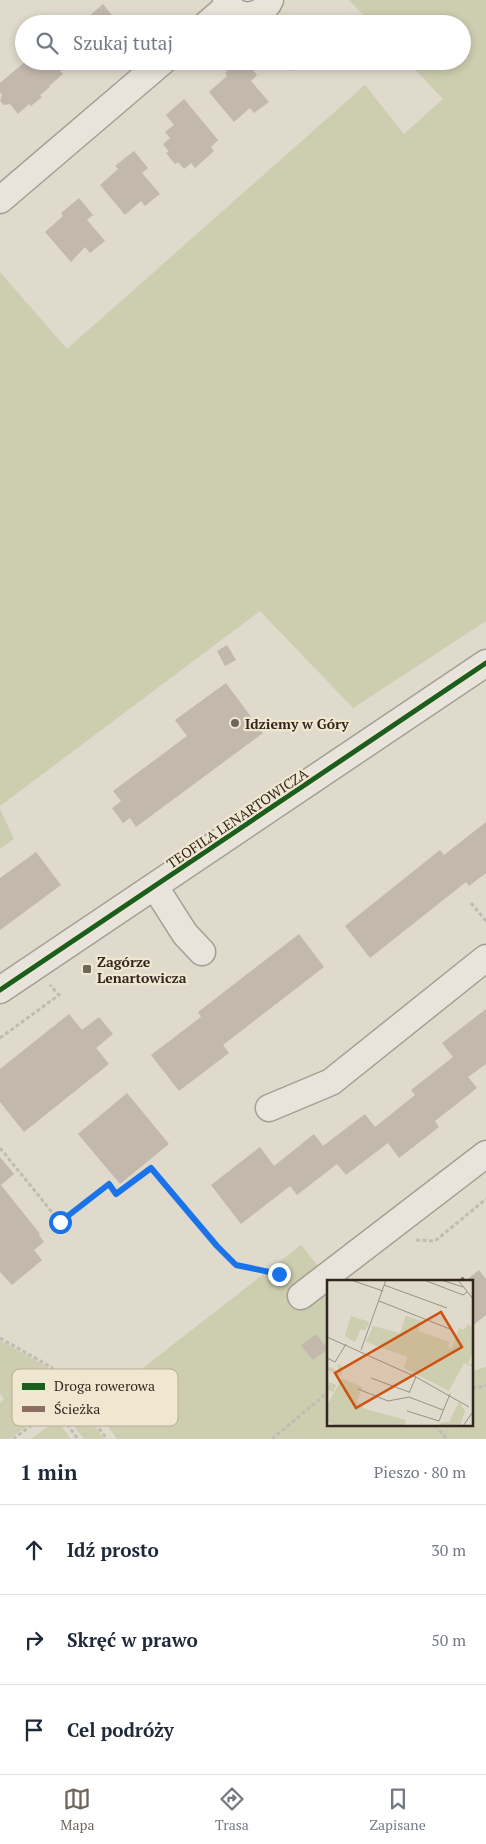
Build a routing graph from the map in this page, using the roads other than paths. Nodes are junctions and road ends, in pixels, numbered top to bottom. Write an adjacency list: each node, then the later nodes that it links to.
1 (270, 0): 5 (street)
2 (227, 3): 3 (street); 4 (street)
3 (216, 15)
4 (243, 15)
5 (256, 15)
6 (152, 70): 7 (street)
7 (0, 200)
8 (486, 663): 9 (street, TEOFILA LENARTOWICZA)
9 (155, 887): 10 (street); 12 (street, TEOFILA LENARTOWICZA)
10 (202, 952)
11 (486, 958): 13 (street)
12 (0, 990)
13 (269, 1108)
14 (486, 1154): 15 (street)
15 (293, 1288)

